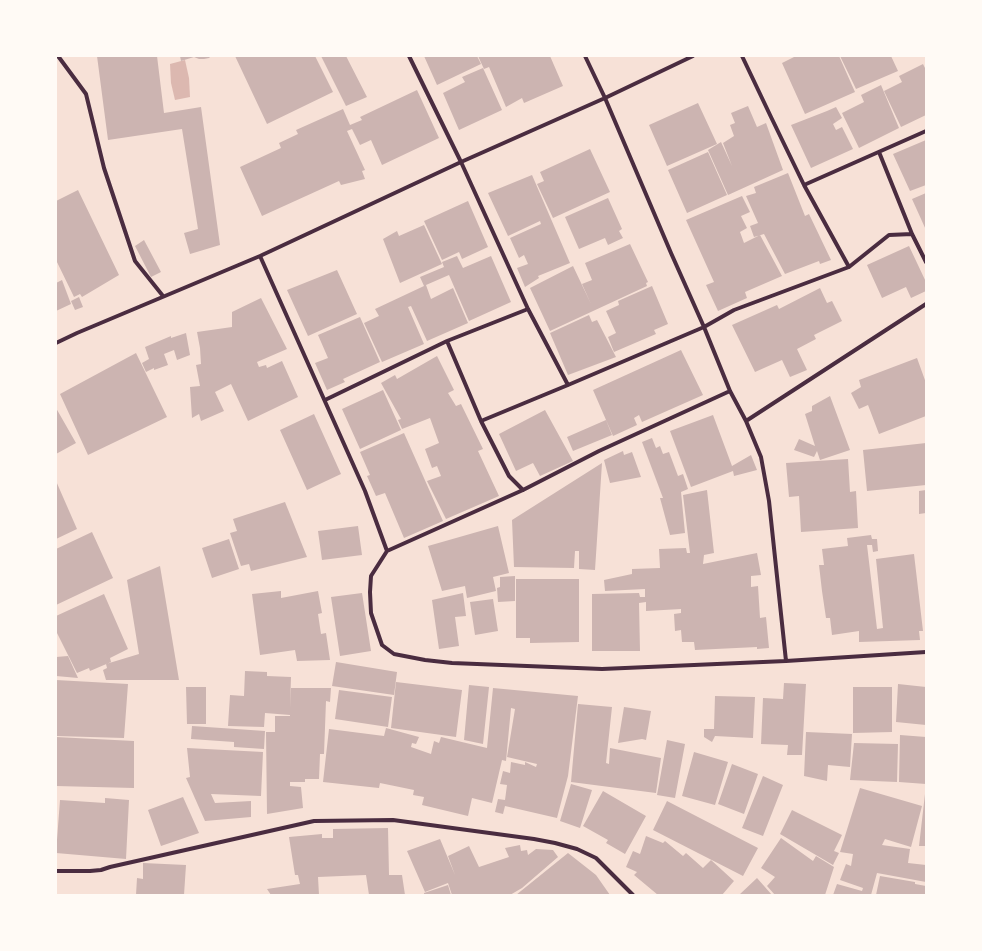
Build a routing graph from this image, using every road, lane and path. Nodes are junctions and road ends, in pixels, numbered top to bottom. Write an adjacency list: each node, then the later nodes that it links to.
1 (58, 56): 15 (street)
2 (409, 56): 9 (street)
3 (585, 56): 6 (street)
4 (693, 56): 6 (street)
5 (742, 56): 10 (street)
6 (605, 98): 9 (street); 18 (street)
7 (926, 131): 8 (street)
8 (879, 152): 10 (street); 11 (street)
9 (461, 162): 12 (street); 17 (street)
10 (804, 185): 14 (street)
11 (912, 234): 13 (street); 14 (street)
12 (260, 256): 15 (street); 23 (street)
13 (926, 262)
14 (849, 267): 18 (street)
15 (163, 296): 20 (street)
16 (926, 304): 25 (street)
17 (528, 309): 19 (street); 21 (street)
18 (704, 327): 21 (street); 22 (street)
19 (447, 341): 23 (street); 24 (street)
20 (56, 343)
21 (568, 385): 24 (street)
22 (730, 391): 25 (street); 26 (street)
23 (325, 400): 27 (street)
24 (481, 420): 26 (street)
25 (746, 421): 29 (street)
26 (523, 490): 27 (street)
27 (387, 551): 29 (street)
28 (926, 652): 29 (street)
29 (786, 661)
30 (56, 871): 31 (street)
31 (633, 895)

